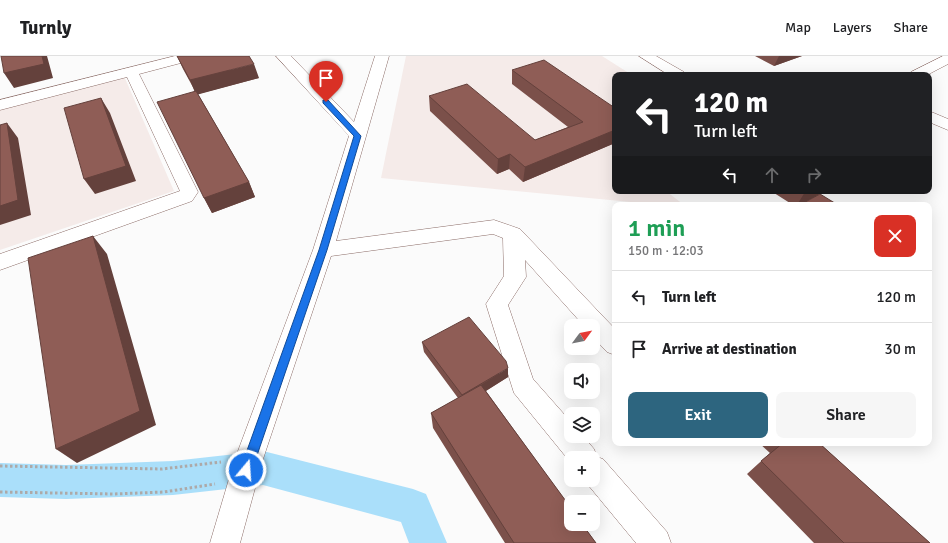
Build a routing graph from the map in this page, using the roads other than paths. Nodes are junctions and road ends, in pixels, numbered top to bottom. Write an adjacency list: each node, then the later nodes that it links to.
1 (191, 56): 6 (street)
2 (283, 56): 12 (street)
3 (382, 56): 12 (street)
4 (646, 56): 7 (street)
5 (948, 60): 8 (street)
6 (131, 71): 9 (street); 15 (street)
7 (674, 72)
8 (922, 72)
9 (0, 105)
10 (932, 117): 11 (street)
11 (948, 125)
12 (358, 136): 14 (street)
13 (513, 234): 14 (street); 16 (street); 17 (street)
14 (323, 250): 19 (street)
15 (0, 262)
16 (612, 342)
17 (578, 451)
18 (600, 477): 20 (street)
19 (224, 543)
20 (656, 543)

